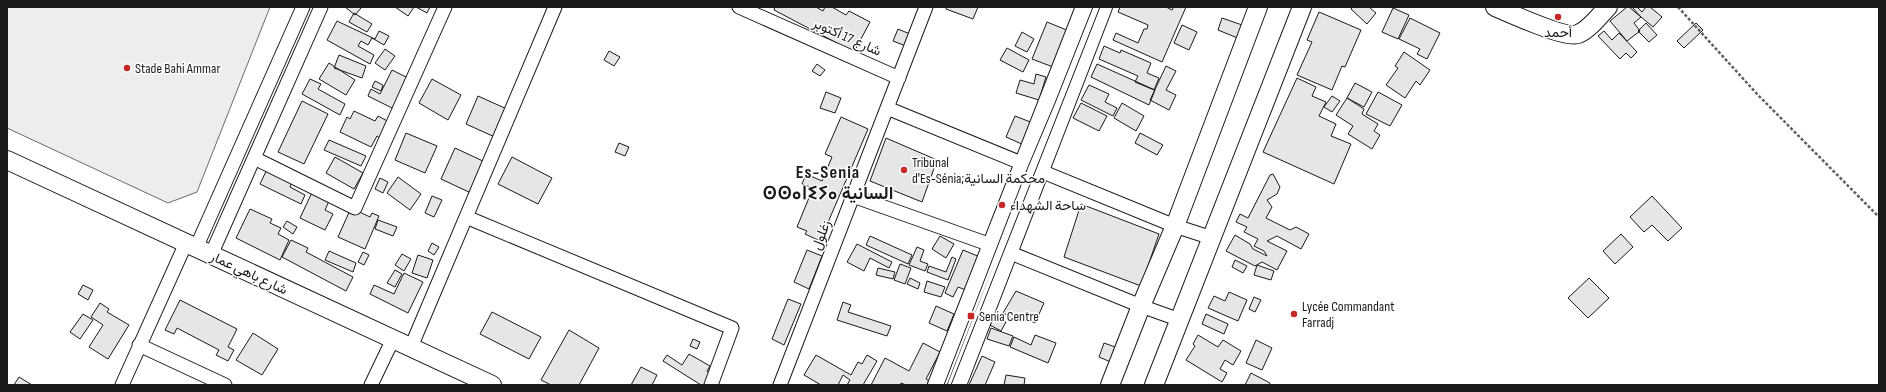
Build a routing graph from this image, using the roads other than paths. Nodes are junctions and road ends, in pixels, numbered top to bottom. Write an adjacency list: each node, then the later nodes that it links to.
1 (303, 7): 23 (street)
2 (321, 7): 15 (street)
3 (445, 7): 15 (street)
4 (555, 7): 19 (street)
5 (739, 7): 13 (street, شارع 17 أكتوبر)
6 (926, 7): 13 (street, زغلول)
7 (1085, 7): 17 (main road)
8 (1103, 7): 17 (main road)
9 (1258, 7): 20 (main road)
10 (1302, 7): 21 (main road)
11 (1495, 7): 12 (main road)
12 (1608, 7)
13 (899, 78): 14 (street, زغلول)
14 (887, 108): 17 (street); 18 (street, زغلول)
15 (254, 158): 23 (street)
16 (7, 160): 23 (main road, شارع باهي عمار)
17 (1031, 168): 20 (street); 22 (main road); 24 (main road)
18 (853, 196): 22 (street); 35 (street, زغلول)
19 (466, 217): 29 (street); 34 (street)
20 (1175, 226): 21 (street); 25 (main road)
21 (1212, 238): 26 (main road)
22 (991, 246): 24 (street); 36 (main road)
23 (198, 249): 27 (main road, شارع باهي عمار); 28 (street)
24 (1008, 252): 25 (street); 37 (main road)
25 (1141, 306): 26 (street); 38 (main road)
26 (1180, 320): 39 (main road)
27 (393, 339): 29 (main road, شارع باهي عمار); 32 (street)
28 (139, 345): 30 (street); 31 (street)
29 (411, 347): 33 (main road, شارع باهي عمار)
30 (122, 385)
31 (225, 385)
32 (371, 385)
33 (492, 385)
34 (711, 385)
35 (780, 385)
36 (937, 385)
37 (957, 385)
38 (1110, 385)
39 (1154, 385)

